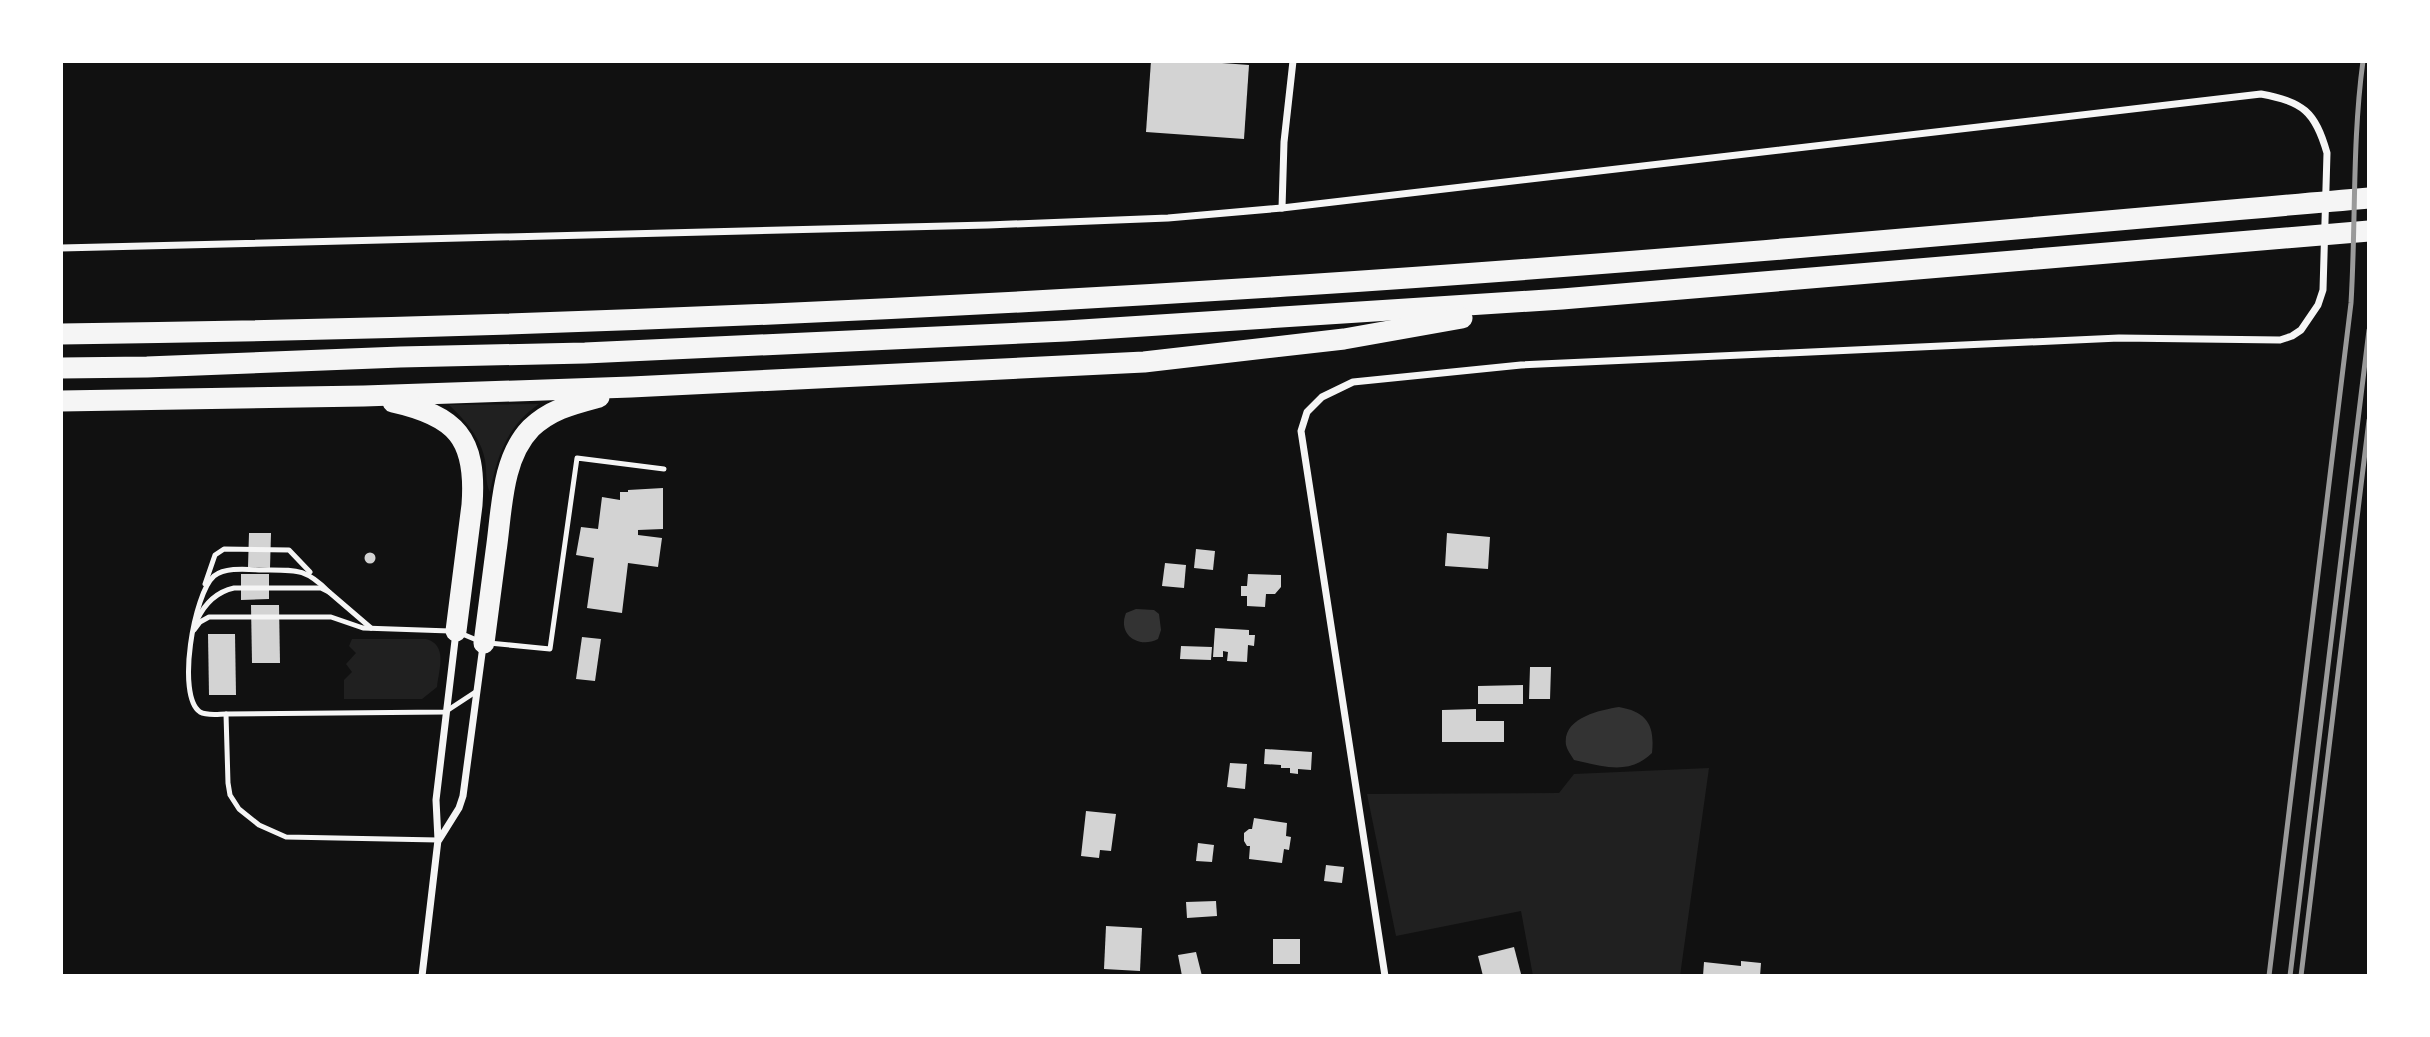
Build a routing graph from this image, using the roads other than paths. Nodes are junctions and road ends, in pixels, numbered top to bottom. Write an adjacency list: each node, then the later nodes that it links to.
1 (1293, 61): 3 (street)
2 (2369, 198): 7 (highway)
3 (1282, 208): 5 (street); 25 (street)
4 (2369, 231): 6 (highway)
5 (61, 248)
6 (1562, 299): 8 (highway); 9 (highway)
7 (61, 334)
8 (61, 368)
9 (631, 387): 10 (highway); 19 (highway)
10 (364, 396): 11 (highway); 18 (highway)
11 (61, 401)
12 (664, 468): 19 (lane)
13 (314, 578): 14 (lane); 15 (lane); 15 (lane)
14 (328, 592): 16 (lane); 17 (lane)
15 (201, 597): 17 (lane)
16 (371, 628): 17 (lane); 18 (lane)
17 (194, 630): 22 (lane)
18 (456, 631): 19 (lane); 21 (street)
19 (484, 643): 20 (street)
20 (477, 691): 21 (lane); 23 (street)
21 (445, 712): 22 (lane); 23 (street)
22 (226, 714): 23 (lane)
23 (438, 840): 24 (street)
24 (422, 976)
25 (1385, 976)

